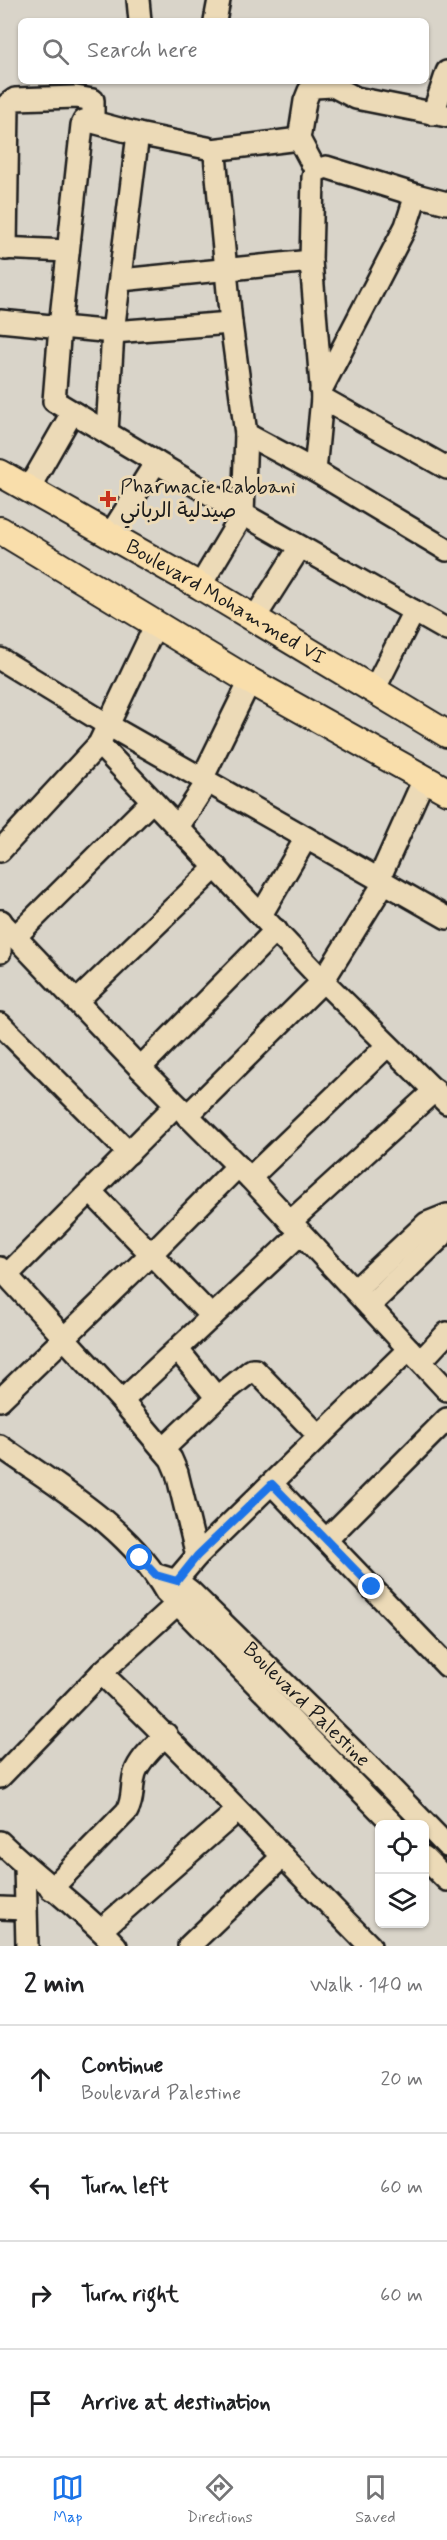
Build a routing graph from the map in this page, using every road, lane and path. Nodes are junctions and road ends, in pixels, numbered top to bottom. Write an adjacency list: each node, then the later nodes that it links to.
1 (138, 0): 3 (street)
2 (219, 0): 4 (street)
3 (140, 18)
4 (216, 18)
5 (447, 72): 6 (street)
6 (440, 115): 9 (street)
7 (89, 121): 8 (street); 14 (street); 15 (street)
8 (138, 134): 10 (street); 18 (street)
9 (299, 139): 10 (street); 11 (street)
10 (212, 150): 17 (street)
11 (316, 171): 12 (street); 16 (street)
12 (416, 195): 13 (street); 23 (street)
13 (447, 203)
14 (3, 249): 15 (street)
15 (68, 250): 21 (street)
16 (311, 261): 17 (street); 23 (street)
17 (226, 268): 18 (street); 20 (street)
18 (121, 280): 22 (street)
19 (0, 321): 21 (street)
20 (231, 322): 22 (street); 26 (street)
21 (60, 327): 22 (street); 24 (street)
22 (113, 332): 25 (street)
23 (321, 394): 28 (street); 29 (street)
24 (72, 413): 25 (street); 31 (street)
25 (106, 432): 27 (street)
26 (246, 434): 29 (street); 32 (street)
27 (156, 462): 32 (street); 34 (street)
28 (447, 468)
29 (315, 471): 36 (street)
30 (0, 473): 31 (main road, Boulevard Mohammed VI)
31 (29, 488): 34 (main road, Boulevard Mohammed VI)
32 (243, 514): 35 (street); 37 (street)
33 (0, 530): 40 (main road)
34 (110, 535): 37 (main road, Boulevard Mohammed VI)
35 (300, 547): 38 (street); 39 (street)
36 (447, 550)
37 (200, 586): 39 (main road, Boulevard Mohammed VI)
38 (414, 612): 41 (street); 44 (street)
39 (254, 619): 44 (main road, Boulevard Mohammed VI)
40 (156, 624): 43 (main road); 46 (street)
41 (447, 630)
42 (0, 660): 46 (street)
43 (250, 681): 47 (street); 48 (main road)
44 (374, 690): 45 (main road, Boulevard Mohammed VI)
45 (447, 734)
46 (104, 735): 47 (street); 49 (street); 52 (street)
47 (205, 780): 50 (street); 51 (street)
48 (440, 785): 54 (street)
49 (152, 801): 50 (street); 57 (street)
50 (178, 827): 53 (street)
51 (306, 838): 54 (street); 55 (street)
52 (0, 851)
53 (216, 867): 55 (street); 61 (street)
54 (382, 881): 56 (street); 60 (street)
55 (261, 915): 58 (street)
56 (447, 918)
57 (5, 926): 59 (street); 61 (street)
58 (276, 930): 60 (street); 64 (street)
59 (0, 951)
60 (323, 981): 63 (street); 66 (street)
61 (77, 1001): 64 (street)
62 (0, 1024): 67 (street)
63 (387, 1046): 65 (street); 68 (street)
64 (140, 1068): 66 (street)
65 (441, 1096): 71 (street)
66 (181, 1111): 67 (street); 68 (street)
67 (129, 1153): 69 (street)
68 (244, 1172): 71 (street); 73 (street)
69 (91, 1192): 73 (street); 74 (street)
70 (447, 1215): 72 (street)
71 (295, 1228): 75 (street); 76 (street)
72 (440, 1231): 75 (street)
73 (150, 1255): 76 (street); 78 (street)
74 (3, 1271): 78 (street)
75 (362, 1298): 80 (street)
76 (212, 1317): 79 (street)
77 (447, 1333): 80 (street)
78 (62, 1338): 83 (street); 84 (street)
79 (178, 1350): 82 (street); 84 (street)
80 (415, 1355): 81 (street); 86 (street)
81 (447, 1390)
82 (218, 1398): 86 (street); 88 (street)
83 (0, 1400)
84 (122, 1401): 88 (street)
85 (447, 1419): 90 (street)
86 (319, 1436): 89 (street)
87 (0, 1446): 92 (street, Boulevard Palestine)
88 (163, 1449): 91 (street)
89 (272, 1484): 90 (street); 91 (street)
90 (326, 1540): 93 (street)
91 (197, 1556): 92 (street)
92 (174, 1589): 94 (street); 96 (street, Boulevard Palestine); 98 (street, Boulevard Palestine)
93 (447, 1666)
94 (101, 1673): 95 (street); 97 (street)
95 (166, 1734): 99 (street); 107 (street)
96 (377, 1774): 98 (street); 102 (street, Boulevard Palestine)
97 (0, 1777)
98 (371, 1802): 100 (street, Boulevard Palestine)
99 (237, 1811): 103 (street); 110 (street)
100 (389, 1820)
101 (0, 1842): 105 (street)
102 (447, 1846)
103 (283, 1856): 111 (street); 113 (street)
104 (429, 1862): 106 (street)
105 (25, 1866): 107 (street); 109 (street)
106 (447, 1880)
107 (51, 1888): 110 (street)
108 (0, 1908): 109 (street)
109 (25, 1909): 112 (street)
110 (109, 1938)
111 (364, 1944)
112 (27, 1946)
113 (189, 1946)

